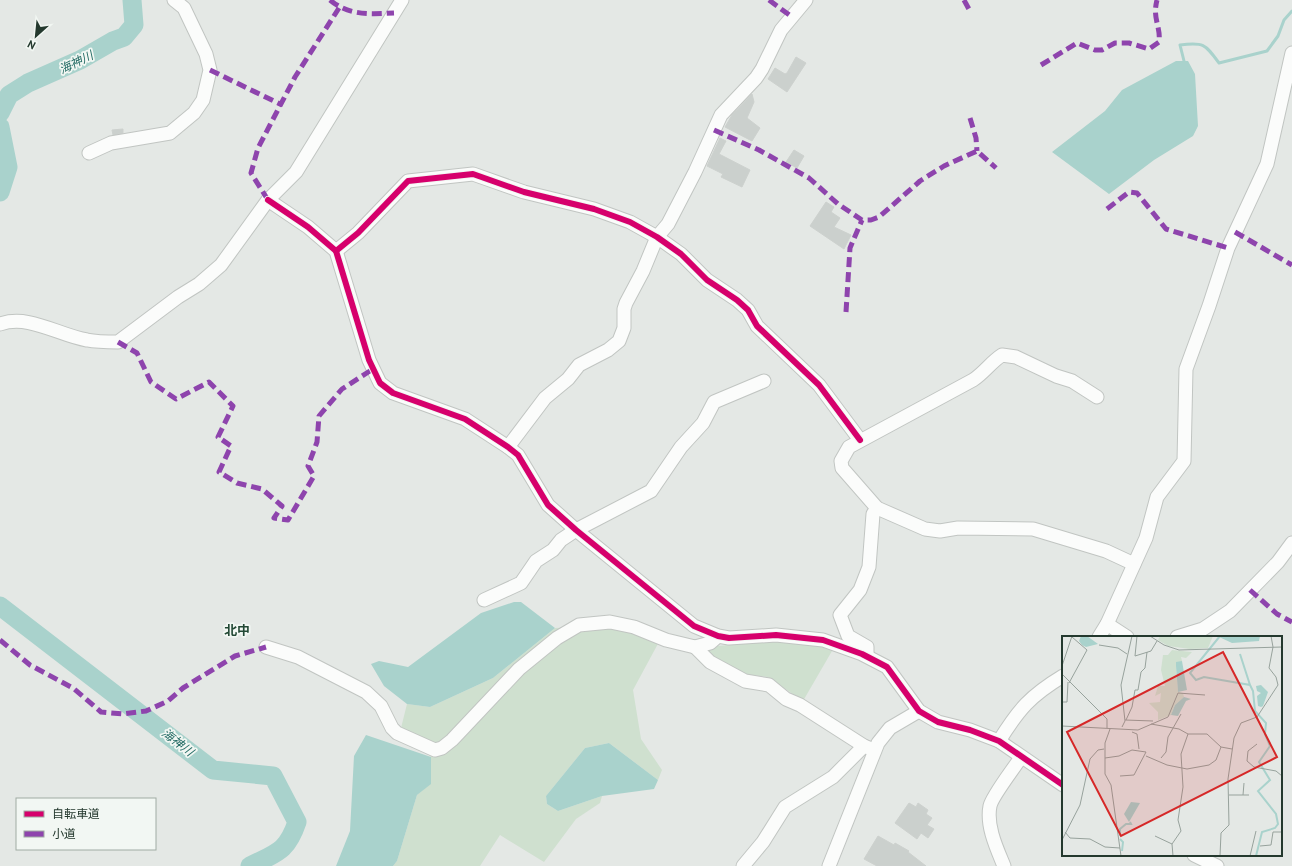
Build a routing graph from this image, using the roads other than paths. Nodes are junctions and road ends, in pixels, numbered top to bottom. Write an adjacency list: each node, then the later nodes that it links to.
1 (174, 0): 5 (street)
2 (402, 0): 6 (street)
3 (806, 0): 7 (street)
4 (1292, 53): 17 (street)
5 (89, 153)
6 (268, 200): 8 (street); 9 (street)
7 (657, 237): 8 (street); 12 (street); 13 (street)
8 (336, 251): 13 (street)
9 (0, 324)
10 (764, 381): 15 (street)
11 (1096, 397): 12 (street)
12 (860, 440): 14 (street)
13 (508, 447): 15 (street)
14 (877, 508): 17 (street); 26 (street)
15 (576, 530): 18 (street); 20 (street)
16 (1292, 543): 23 (street)
17 (1134, 564): 19 (street)
18 (484, 600)
19 (1107, 624): 21 (street); 22 (street)
20 (718, 636): 25 (street); 26 (street)
21 (1100, 636)
22 (1125, 636)
23 (1180, 636)
24 (266, 647): 25 (street)
25 (695, 647): 30 (street)
26 (867, 656): 28 (street)
27 (1062, 677): 29 (street)
28 (919, 711): 29 (street); 30 (street)
29 (999, 741): 31 (street)
30 (869, 748): 34 (street); 35 (street)
31 (1021, 756): 32 (street); 36 (street)
32 (1062, 784)
33 (1196, 856): 37 (street)
34 (743, 866)
35 (828, 866)
36 (1004, 866)
37 (1217, 866)

